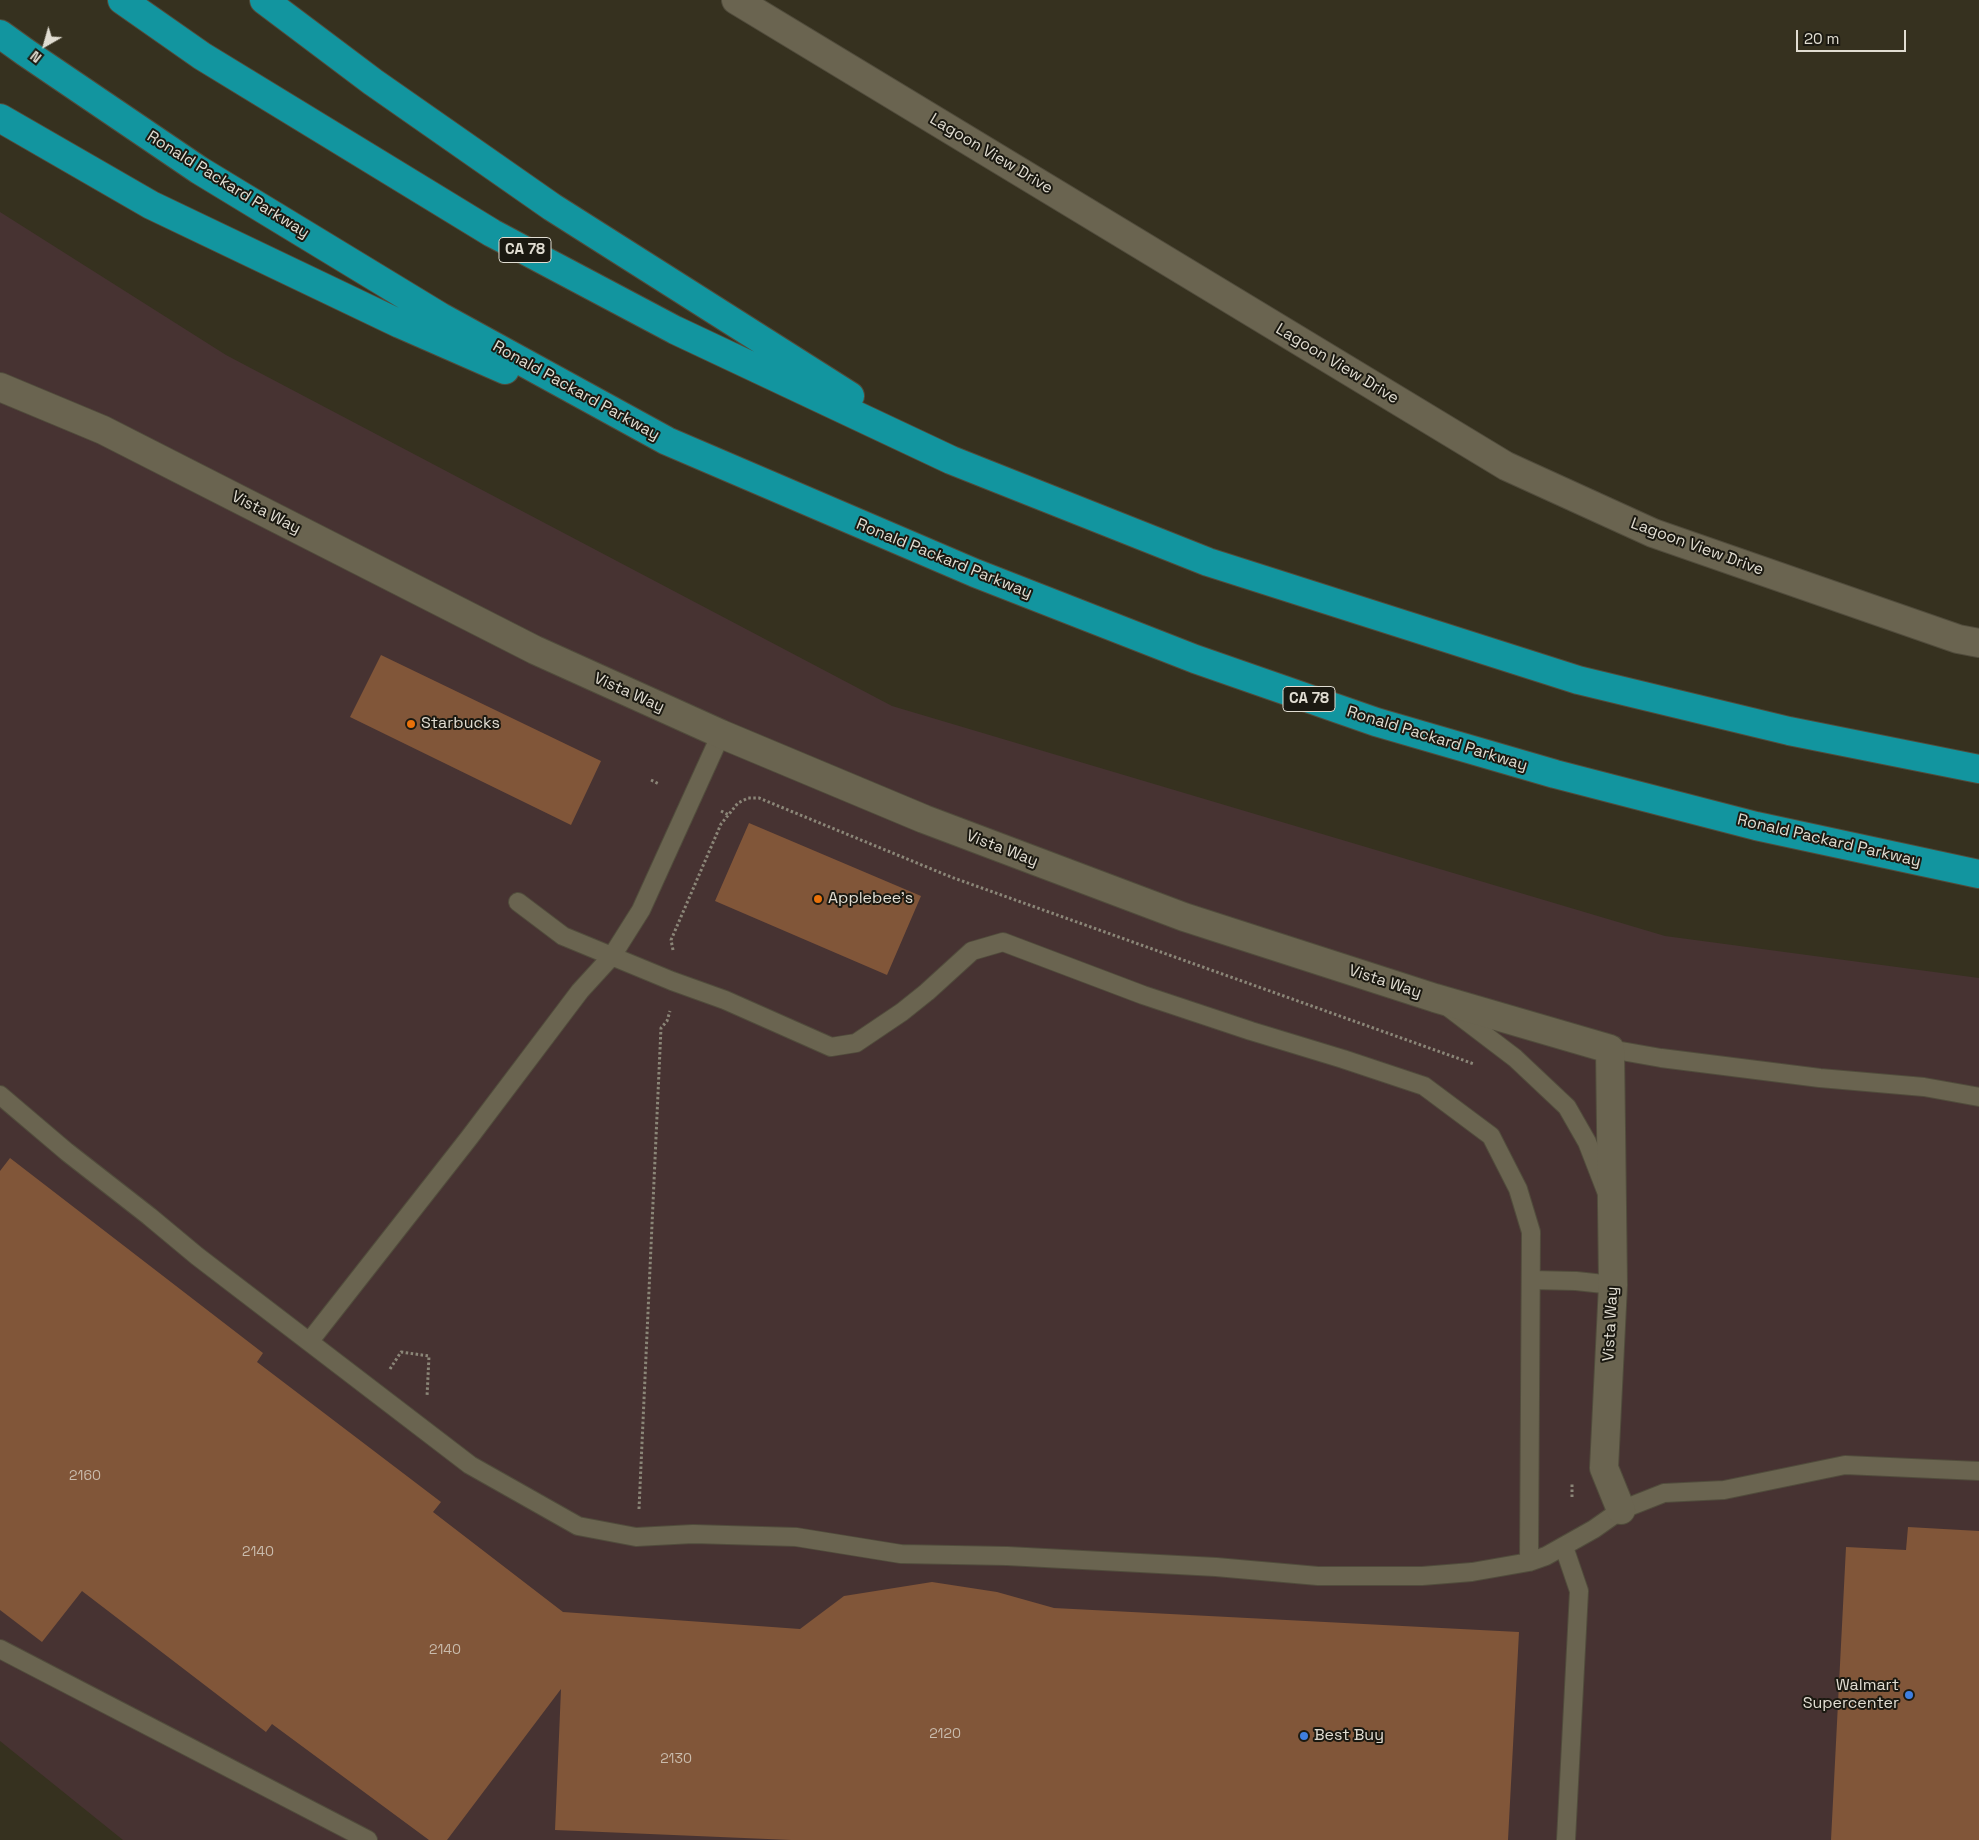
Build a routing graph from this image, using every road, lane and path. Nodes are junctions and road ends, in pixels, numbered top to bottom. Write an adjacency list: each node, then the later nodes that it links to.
1 (122, 0): 8 (highway, CA 78)
2 (264, 0): 8 (highway)
3 (736, 0): 9 (street, Lagoon View Drive)
4 (0, 34): 7 (highway, Ronald Packard Parkway / CA 78)
5 (0, 118): 7 (highway)
6 (0, 387): 10 (street, Vista Way)
7 (667, 441): 16 (highway, Ronald Packard Parkway / CA 78)
8 (951, 460): 11 (highway, CA 78)
9 (1979, 643)
10 (721, 734): 19 (lane); 20 (street, Vista Way)
11 (1979, 769)
12 (650, 780): 13 (path)
13 (659, 784)
14 (721, 811): 15 (path)
15 (729, 815): 18 (path); 23 (path)
16 (1979, 874)
17 (518, 902): 19 (lane)
18 (673, 951)
19 (612, 956): 27 (lane); 29 (lane)
20 (1435, 998): 22 (street, Vista Way); 26 (lane)
21 (672, 1003): 34 (path)
22 (1610, 1049): 25 (lane); 26 (street, Vista Way)
23 (1478, 1066)
24 (0, 1095): 29 (lane)
25 (1979, 1097)
26 (1612, 1208): 28 (street, Vista Way)
27 (1531, 1280): 28 (lane); 36 (lane)
28 (1613, 1285): 33 (street, Vista Way)
29 (309, 1342): 36 (lane)
30 (389, 1371): 31 (path)
31 (426, 1400)
32 (1979, 1471): 33 (lane)
33 (1621, 1510): 35 (lane)
34 (638, 1514)
35 (1564, 1546): 36 (lane); 39 (lane)
36 (1530, 1562)
37 (0, 1650): 38 (lane)
38 (368, 1840)
39 (1566, 1840)

